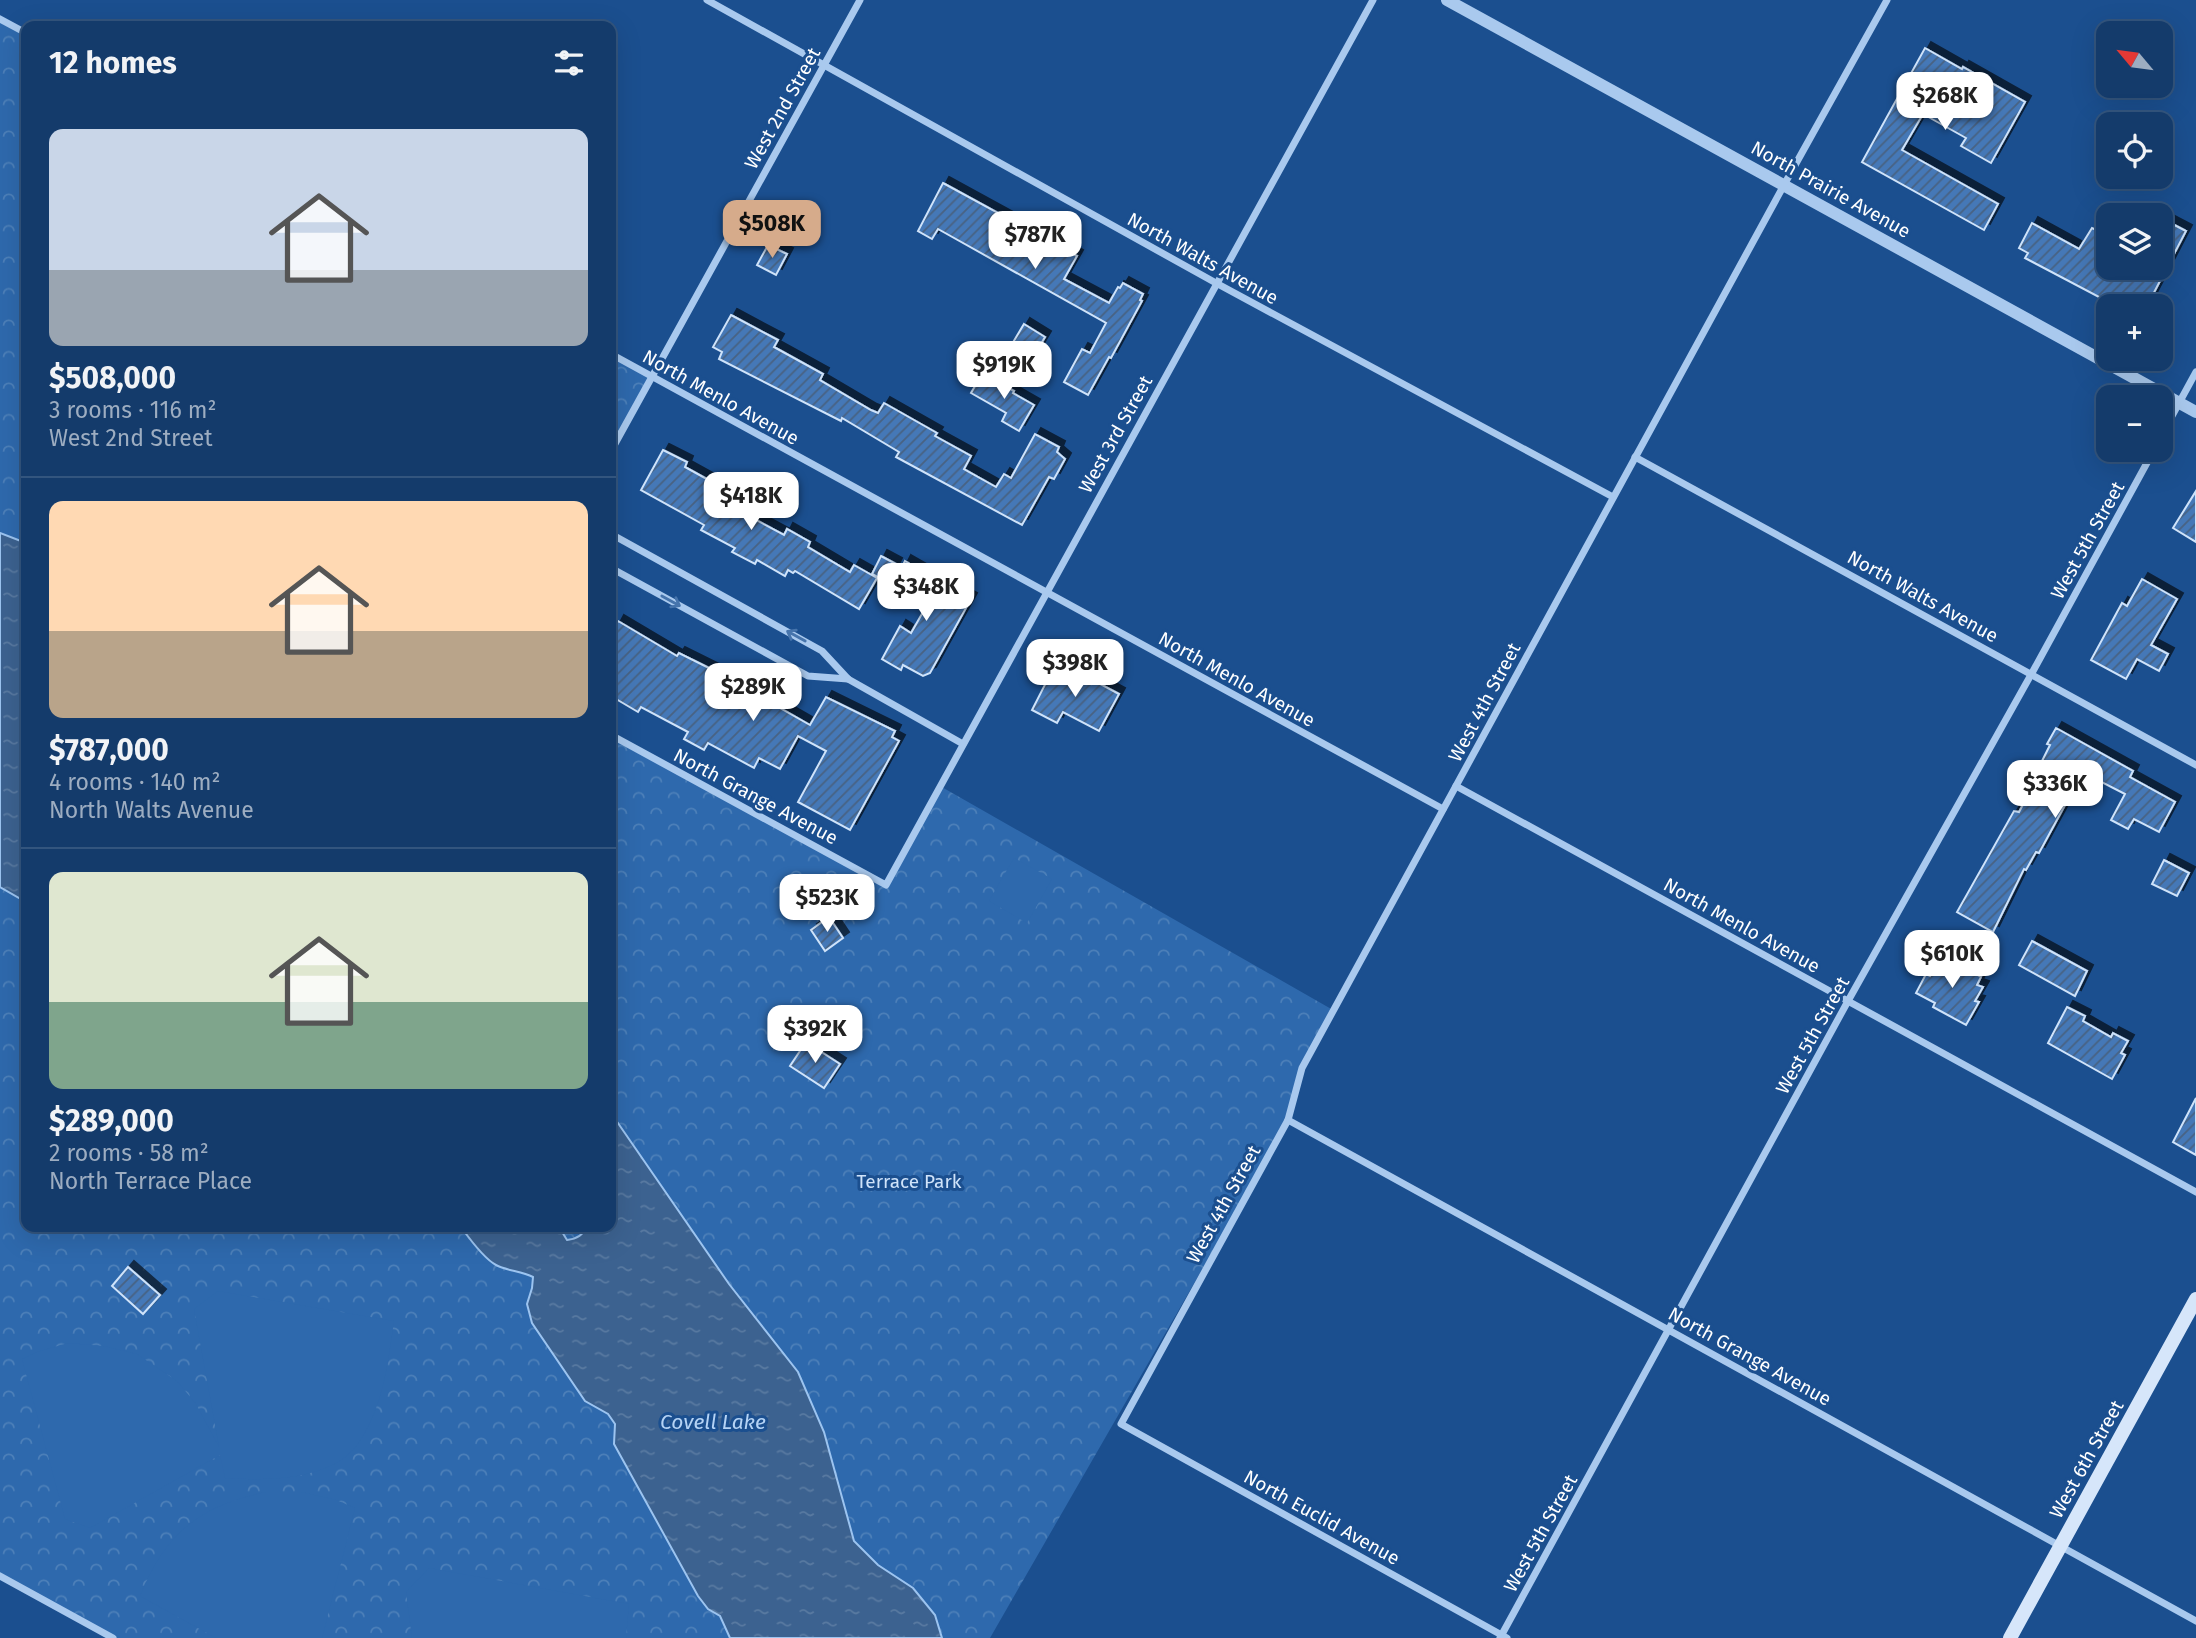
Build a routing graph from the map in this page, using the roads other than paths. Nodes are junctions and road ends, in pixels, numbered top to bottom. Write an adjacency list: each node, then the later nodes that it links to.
1 (707, 0): 8 (street, North Walts Avenue)
2 (860, 0): 8 (street, West 2nd Street)
3 (1373, 0): 10 (street, West 3rd Street)
4 (1447, 0): 9 (street, North Prairie Avenue)
5 (1887, 0): 9 (street, West 4th Street)
6 (0, 19): 7 (street)
7 (21, 30)
8 (824, 65): 10 (street, North Walts Avenue); 13 (street, West 2nd Street)
9 (1784, 185): 14 (street, North Prairie Avenue); 18 (street, West 4th Street)
10 (1216, 283): 20 (street, North Walts Avenue); 23 (street, West 3rd Street)
11 (616, 357): 13 (street, North Menlo Avenue)
12 (2196, 372): 14 (street)
13 (652, 377): 17 (street, West 2nd Street); 23 (street, North Menlo Avenue)
14 (2179, 402): 15 (street, North Prairie Avenue); 16 (street)
15 (2196, 412)
16 (2173, 413)
17 (616, 442)
18 (1635, 457): 20 (street, West 4th Street); 24 (street, North Walts Avenue)
19 (2147, 462): 24 (street, West 5th Street)
20 (1613, 497): 29 (street, West 4th Street)
21 (616, 537): 25 (street, one-way to 21)
22 (616, 571): 25 (street, one-way to 25)
23 (1046, 593): 27 (street, West 3rd Street); 30 (street, North Menlo Avenue)
24 (2032, 673): 28 (street, North Walts Avenue); 32 (street, West 5th Street)
25 (848, 679): 27 (street)
26 (616, 738): 31 (street, North Grange Avenue)
27 (963, 744): 31 (street, West 3rd Street)
28 (2196, 765)
29 (1456, 786): 30 (street, West 4th Street); 32 (street, North Menlo Avenue)
30 (1443, 809): 33 (street, West 4th Street)
31 (886, 885)
32 (1848, 1001): 34 (street, North Menlo Avenue); 36 (street, West 5th Street)
33 (1288, 1120): 36 (street, North Grange Avenue); 37 (street, West 4th Street)
34 (2196, 1192)
35 (2196, 1299): 38 (main road, West 6th Street)
36 (1669, 1329): 38 (street, North Grange Avenue); 41 (street, West 5th Street)
37 (1121, 1424): 41 (street, North Euclid Avenue)
38 (2061, 1546): 40 (street, North Grange Avenue); 43 (main road, West 6th Street)
39 (0, 1576): 42 (street)
40 (2196, 1621)
41 (1503, 1637)
42 (113, 1638)
43 (2010, 1638)

